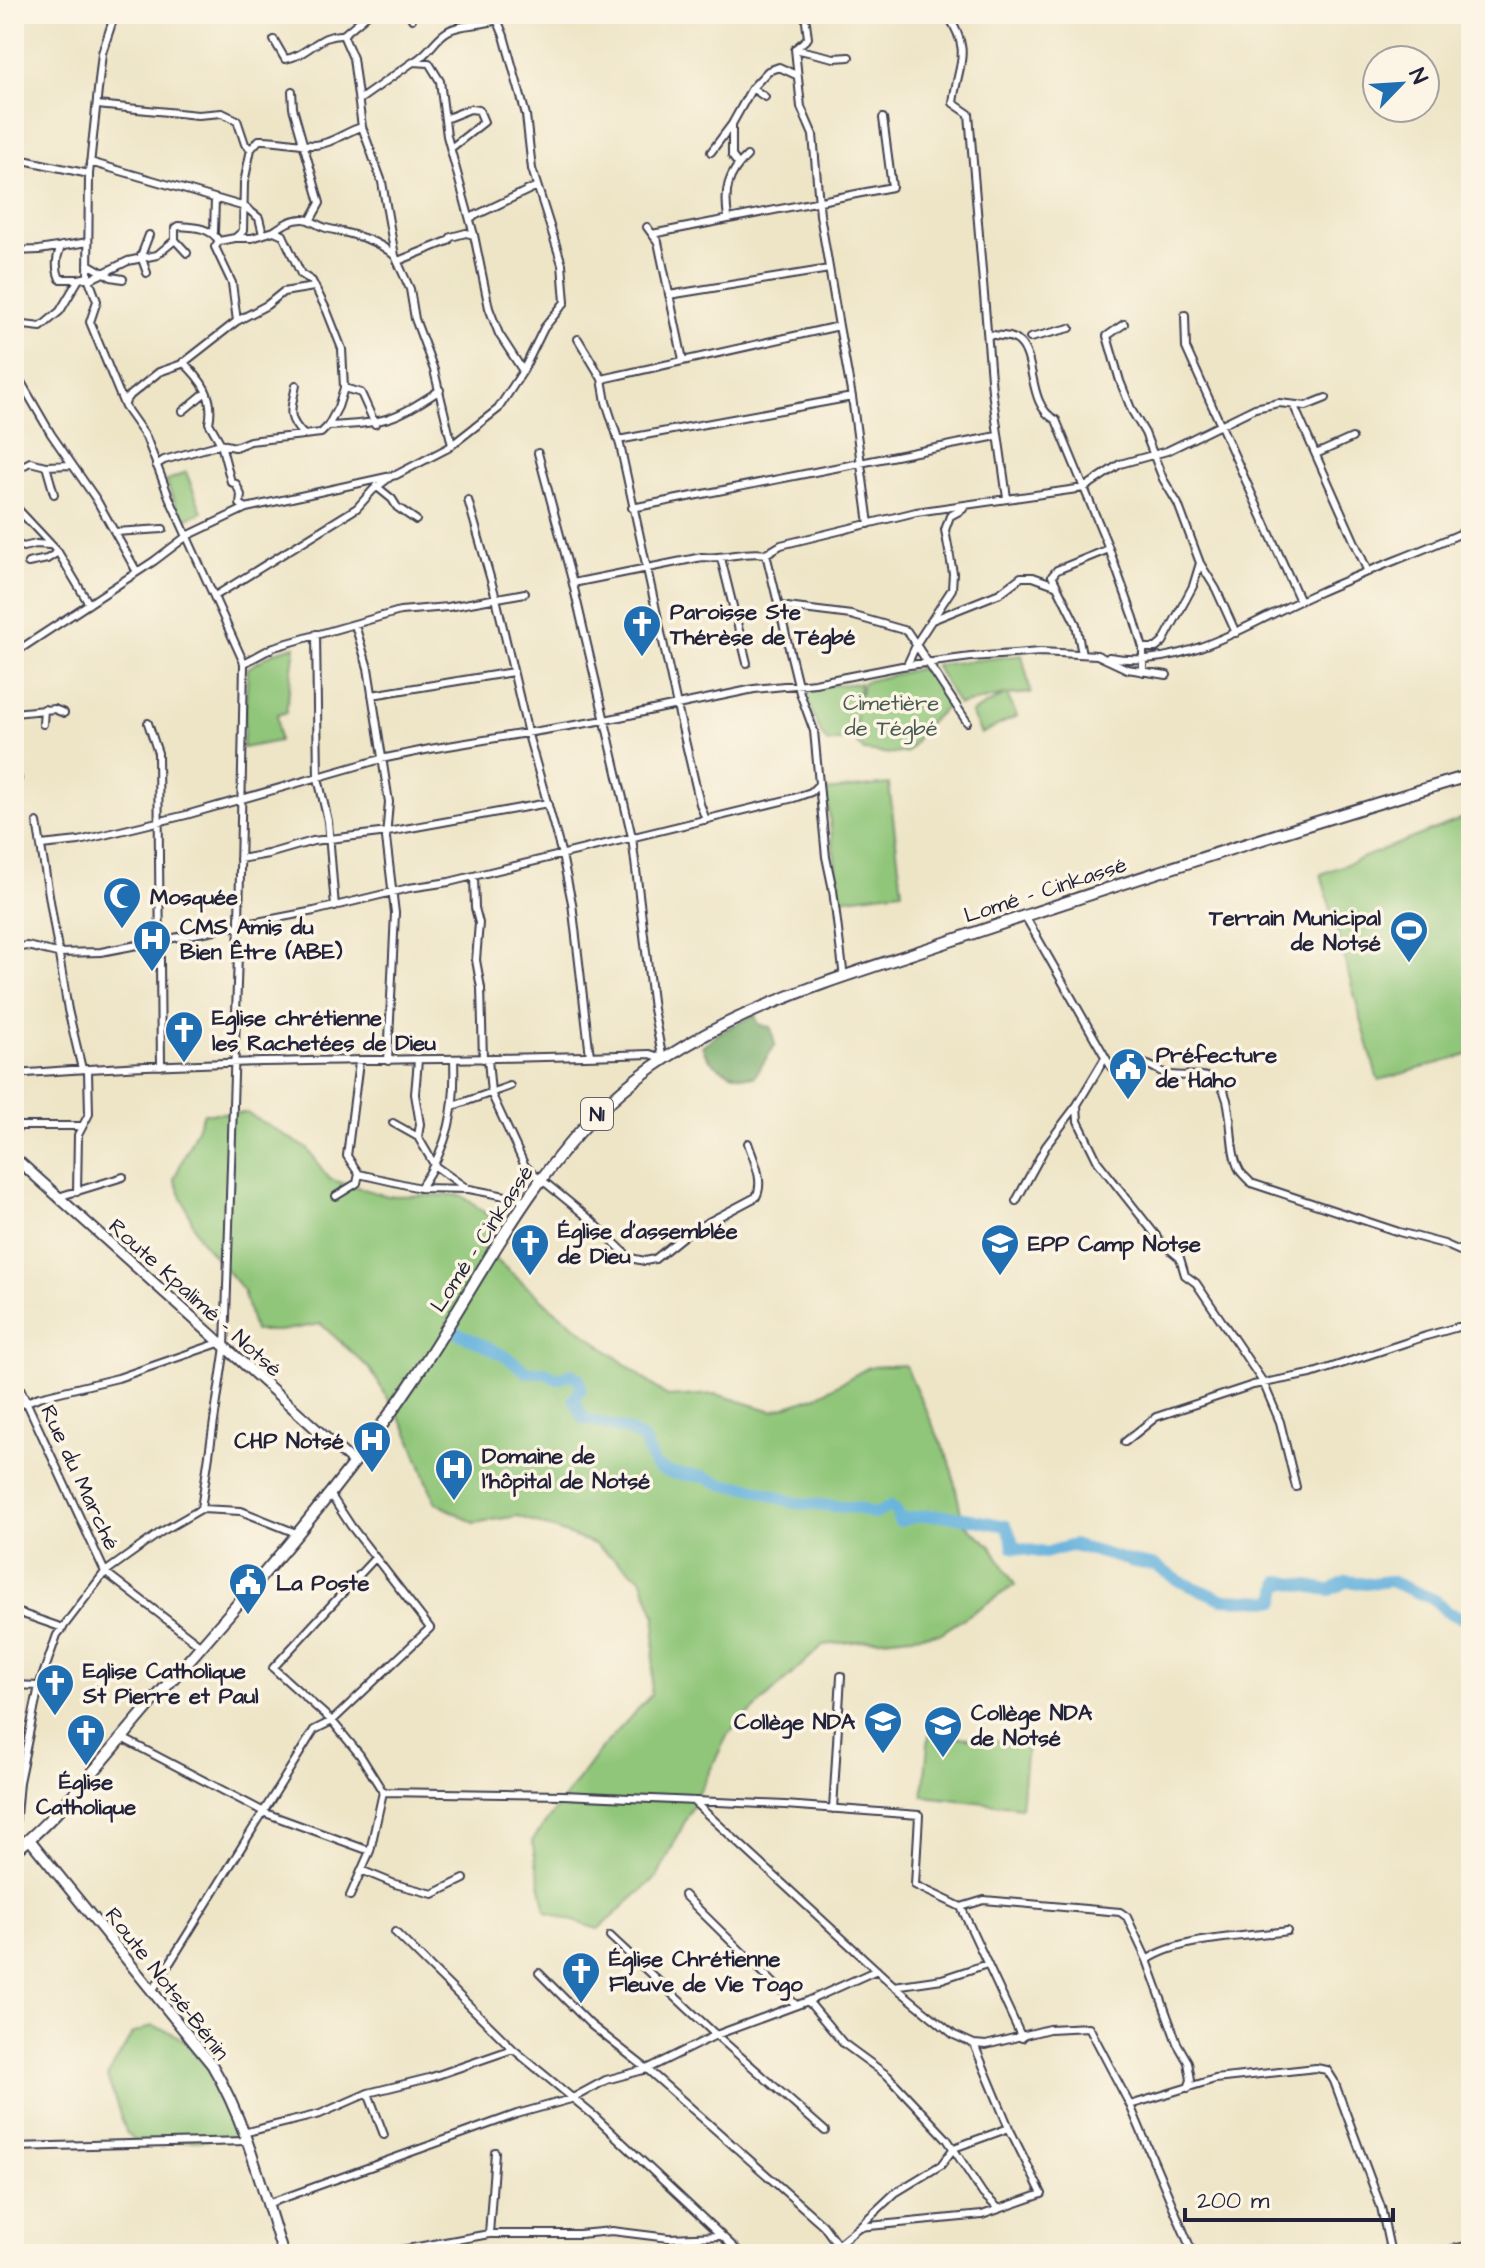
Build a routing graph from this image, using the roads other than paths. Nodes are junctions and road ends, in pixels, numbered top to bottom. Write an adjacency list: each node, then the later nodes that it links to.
1 (115, 14): 18 (street)
2 (368, 14): 6 (street)
3 (947, 14): 68 (street)
4 (496, 17): 9 (street); 32 (street)
5 (806, 22): 8 (street)
6 (343, 35): 7 (street); 17 (street)
7 (274, 40)
8 (795, 49): 10 (street); 13 (street)
9 (430, 52): 11 (street); 12 (street)
10 (849, 57)
11 (413, 62): 12 (street); 17 (street)
12 (429, 63): 20 (street)
13 (796, 75): 14 (street); 34 (street)
14 (752, 88): 16 (street); 21 (street)
15 (292, 91): 23 (street)
16 (765, 97)
17 (359, 100): 22 (street)
18 (97, 105): 25 (street); 29 (street)
19 (883, 118): 34 (street)
20 (445, 119): 24 (street); 24 (street)
21 (732, 124): 26 (street); 30 (street)
22 (362, 127): 23 (street); 51 (street)
23 (305, 142): 25 (street); 38 (street)
24 (451, 148): 37 (street)
25 (251, 149): 35 (street)
26 (711, 152)
27 (747, 156): 30 (street)
28 (14, 158): 31 (street)
29 (90, 162): 31 (street); 33 (street)
30 (738, 164): 36 (street)
31 (89, 174): 47 (street)
32 (537, 186): 37 (street); 74 (street)
33 (215, 199): 35 (street); 40 (street)
34 (821, 200): 36 (street); 54 (street)
35 (245, 207): 41 (street); 44 (street)
36 (728, 217): 61 (street)
37 (470, 218): 43 (street)
38 (310, 221): 39 (street); 51 (street)
39 (274, 231): 41 (street); 60 (street)
40 (214, 232): 45 (street); 46 (street)
41 (263, 234): 44 (street)
42 (149, 235): 52 (street)
43 (474, 235): 51 (street); 74 (street)
44 (235, 238): 46 (street)
45 (175, 240): 50 (street); 52 (street)
46 (219, 241): 63 (street)
47 (88, 242): 48 (street); 53 (street)
48 (62, 246): 49 (street); 58 (street)
49 (14, 251)
50 (187, 253)
51 (396, 258): 78 (street)
52 (139, 260): 55 (street); 56 (street)
53 (88, 264): 55 (street); 57 (street)
54 (829, 269): 61 (street); 65 (street)
55 (103, 273): 57 (street); 59 (street)
56 (147, 273)
57 (88, 278): 58 (street); 83 (street)
58 (79, 279): 66 (street)
59 (123, 279)
60 (314, 287): 63 (street); 77 (street)
61 (669, 295): 71 (street)
62 (1185, 315): 86 (street)
63 (237, 321): 72 (street)
64 (1124, 324): 97 (street)
65 (839, 326): 71 (street); 80 (street)
66 (14, 328)
67 (1070, 328): 69 (street)
68 (989, 334): 89 (street); 107 (street)
69 (1030, 338)
70 (578, 339): 75 (street)
71 (683, 360): 75 (street)
72 (183, 362): 79 (street); 83 (street)
73 (14, 370): 99 (street)
74 (523, 371): 93 (street)
75 (602, 379): 91 (street)
76 (296, 385): 88 (street)
77 (344, 388): 85 (street); 87 (street)
78 (440, 390): 85 (street); 93 (street)
79 (206, 392): 84 (street); 92 (street)
80 (852, 397): 91 (street); 98 (street)
81 (1326, 398): 82 (street)
82 (1294, 406): 86 (street); 96 (street)
83 (125, 407): 100 (street)
84 (183, 411)
85 (375, 424): 87 (street)
86 (1219, 424): 97 (street); 137 (street)
87 (328, 426): 88 (street)
88 (303, 434): 94 (street)
89 (997, 436): 98 (street); 109 (street)
90 (1352, 438): 96 (street)
91 (618, 440): 114 (street)
92 (221, 444): 94 (street); 100 (street); 101 (street)
93 (452, 445): 104 (street)
94 (235, 447): 101 (street)
95 (538, 453): 132 (street)
96 (1316, 454): 131 (street)
97 (1154, 455): 107 (street); 128 (street)
98 (861, 463): 114 (street); 116 (street)
99 (72, 465): 102 (street); 119 (street)
100 (156, 465): 120 (street)
101 (227, 465): 113 (street)
102 (46, 466): 103 (street); 108 (street)
103 (14, 471)
104 (392, 476): 105 (street); 106 (street)
105 (371, 481): 106 (street); 113 (street)
106 (377, 487): 115 (street); 135 (street)
107 (1084, 488): 109 (street); 123 (street)
108 (54, 494)
109 (1007, 498): 112 (street)
110 (468, 500): 136 (street)
111 (14, 505): 122 (street)
112 (965, 506): 116 (street); 140 (street)
113 (246, 508): 120 (street)
114 (632, 508): 129 (street)
115 (416, 520)
116 (869, 524): 125 (street)
117 (163, 529): 119 (street)
118 (1471, 529): 131 (street)
119 (115, 532): 130 (street)
120 (187, 536): 130 (street); 135 (street)
121 (14, 542): 122 (street)
122 (49, 545): 124 (street)
123 (1109, 549): 133 (street); 145 (street)
124 (58, 552): 127 (street); 138 (street)
125 (766, 554): 126 (street); 139 (street)
126 (721, 558): 129 (street); 151 (street)
127 (28, 563)
128 (1200, 563): 142 (street); 145 (street)
129 (646, 568): 132 (street); 159 (street)
130 (137, 572): 138 (street)
131 (1368, 572): 137 (street)
132 (573, 583): 163 (street)
133 (1055, 585): 140 (street); 147 (street)
134 (525, 593): 136 (street)
135 (215, 596): 150 (street)
136 (496, 598): 141 (street); 154 (street)
137 (1300, 601): 142 (street)
138 (89, 604): 146 (street)
139 (779, 606): 144 (street); 157 (street)
140 (932, 620): 144 (street)
141 (355, 625): 143 (street); 158 (street)
142 (1236, 633): 149 (street)
143 (316, 634): 150 (street); 171 (street)
144 (916, 647): 152 (street); 153 (street)
145 (1143, 648): 149 (street)
146 (15, 649)
147 (1082, 654): 148 (street); 152 (street)
148 (1097, 655): 149 (street); 155 (street)
149 (1143, 661): 155 (street)
150 (244, 663): 174 (street)
151 (747, 663)
152 (927, 663): 153 (street); 164 (street)
153 (907, 665): 157 (street)
154 (513, 672): 158 (street); 167 (street)
155 (1143, 672): 156 (street)
156 (1167, 675)
157 (798, 685): 159 (street); 173 (street)
158 (372, 695): 168 (street)
159 (677, 706): 163 (street); 176 (street)
160 (44, 709): 161 (street); 162 (street); 166 (street)
161 (14, 713)
162 (64, 713)
163 (605, 720): 167 (street); 180 (street)
164 (967, 722)
165 (148, 723): 177 (street)
166 (43, 724)
167 (528, 734): 168 (street); 175 (street)
168 (381, 759): 171 (street); 179 (street)
169 (14, 765): 172 (street)
170 (1471, 775): 188 (highway, Lomé - Cinkassé / N1)
171 (318, 778): 174 (street); 181 (street)
172 (18, 779)
173 (818, 785): 176 (street); 193 (street)
174 (240, 801): 177 (street); 184 (street)
175 (548, 803): 179 (street); 183 (street)
176 (706, 820): 180 (street)
177 (158, 821): 182 (street); 190 (street)
178 (37, 822): 182 (street)
179 (388, 832): 181 (street); 186 (street)
180 (632, 837): 183 (street); 198 (street)
181 (329, 838): 184 (street); 187 (street)
182 (41, 845): 192 (street)
183 (562, 855): 185 (street); 194 (street)
184 (240, 859): 189 (street)
185 (474, 876): 186 (street); 197 (street)
186 (392, 893): 187 (street); 200 (street)
187 (335, 907): 189 (street)
188 (1025, 916): 193 (highway, Lomé - Cinkassé / N1); 195 (street)
189 (239, 924): 190 (street); 201 (street)
190 (160, 939): 192 (street); 203 (street)
191 (14, 948): 192 (street)
192 (57, 953): 204 (street)
193 (844, 978): 198 (highway, Lomé - Cinkassé / N1)
194 (590, 1056): 197 (street); 198 (street)
195 (1105, 1058): 208 (street); 227 (street)
196 (454, 1059): 197 (street); 199 (street); 209 (street)
197 (485, 1059): 207 (street)
198 (663, 1059): 219 (highway, Lomé - Cinkassé / N1)
199 (418, 1060): 200 (street); 213 (street)
200 (388, 1061): 202 (street)
201 (235, 1062): 202 (street); 203 (street); 229 (street)
202 (359, 1062): 217 (street)
203 (161, 1066): 204 (street)
204 (85, 1070): 205 (street); 211 (street)
205 (14, 1074)
206 (510, 1086): 207 (street)
207 (491, 1093): 209 (street); 219 (street)
208 (1077, 1105): 226 (street); 231 (street)
209 (453, 1106): 216 (street)
210 (393, 1123): 213 (street)
211 (82, 1126): 212 (street); 222 (street)
212 (14, 1132)
213 (418, 1137): 216 (street)
214 (748, 1143): 219 (street)
215 (14, 1157): 224 (main road, Route Kpalimé - Notsé)
216 (435, 1166): 220 (street); 221 (street)
217 (359, 1174): 220 (street); 223 (street)
218 (123, 1177): 222 (street)
219 (541, 1178): 225 (highway, Lomé - Cinkassé / N1)
220 (420, 1188): 221 (street)
221 (469, 1189): 225 (street)
222 (77, 1192): 224 (street)
223 (336, 1196)
224 (58, 1197): 229 (main road, Route Kpalimé - Notsé)
225 (526, 1200): 235 (highway, Lomé - Cinkassé / N1)
226 (1016, 1201)
227 (1471, 1256)
228 (1471, 1328): 231 (street)
229 (222, 1345): 232 (street); 235 (main road, Route Kpalimé - Notsé); 238 (street)
230 (14, 1375): 232 (street, Rue du Marché)
231 (1263, 1382): 234 (street); 236 (street)
232 (26, 1402): 233 (street); 241 (street, Rue du Marché)
233 (14, 1407)
234 (1125, 1442)
235 (354, 1463): 237 (highway, Lomé - Cinkassé / N1)
236 (1296, 1487)
237 (330, 1494): 239 (highway, Lomé - Cinkassé / N1); 240 (street)
238 (201, 1509): 239 (street); 241 (street)
239 (296, 1533): 244 (highway, Lomé - Cinkassé / N1)
240 (375, 1558): 248 (street); 248 (street)
241 (105, 1572): 243 (street); 244 (street, Rue du Marché)
242 (14, 1611): 243 (street)
243 (63, 1628): 247 (street)
244 (201, 1646): 249 (highway, Lomé - Cinkassé / N1)
245 (841, 1676): 252 (street)
246 (14, 1685): 247 (street)
247 (39, 1686): 254 (street)
248 (332, 1721): 250 (street); 253 (street)
249 (121, 1737): 253 (street); 255 (highway, Lomé - Cinkassé / N1)
250 (383, 1792): 251 (street); 256 (street)
251 (693, 1801): 252 (street); 268 (street)
252 (833, 1809): 262 (street)
253 (262, 1811): 256 (street); 271 (street)
254 (14, 1838)
255 (30, 1840): 257 (highway, Lomé - Cinkassé / N1); 271 (main road, Route Notsé-Bénin)
256 (370, 1851): 258 (street)
257 (14, 1852)
258 (361, 1870): 259 (street); 261 (street)
259 (464, 1879)
260 (684, 1895): 273 (street)
261 (350, 1896)
262 (961, 1907): 266 (street); 267 (street)
263 (1287, 1931): 266 (street)
264 (395, 1932): 277 (street)
265 (610, 1936): 274 (street)
266 (1147, 1960): 279 (street)
267 (987, 1964): 270 (street); 275 (street)
268 (877, 1970): 270 (street); 272 (street)
269 (539, 1973): 278 (street)
270 (894, 1986): 276 (street)
271 (153, 1990): 286 (main road, Route Notsé-Bénin)
272 (808, 2001): 273 (street); 288 (street)
273 (795, 2004): 274 (street)
274 (716, 2035): 278 (street); 284 (street)
275 (1022, 2038): 276 (street); 282 (street)
276 (974, 2044): 283 (street)
277 (513, 2049): 280 (street); 281 (street)
278 (647, 2069): 281 (street); 295 (street)
279 (1188, 2088): 282 (street); 302 (street)
280 (368, 2093): 285 (street); 286 (street)
281 (571, 2099): 290 (street); 294 (street)
282 (1130, 2105): 301 (street)
283 (1009, 2128): 288 (street); 291 (street)
284 (825, 2131)
285 (384, 2135)
286 (245, 2137): 287 (street); 290 (main road, Route Notsé-Bénin)
287 (14, 2147)
288 (954, 2148): 291 (street); 292 (street)
289 (495, 2152): 293 (street)
290 (267, 2204): 297 (main road, Route Notsé-Bénin)
291 (999, 2209): 292 (street)
292 (859, 2227): 295 (street)
293 (489, 2234): 294 (street); 298 (street)
294 (720, 2236): 299 (street)
295 (837, 2244): 300 (street)
296 (1471, 2245): 303 (street)
297 (283, 2254)
298 (379, 2254)
299 (741, 2254)
300 (826, 2254)
301 (1193, 2254)
302 (1391, 2254)
303 (1431, 2254)

